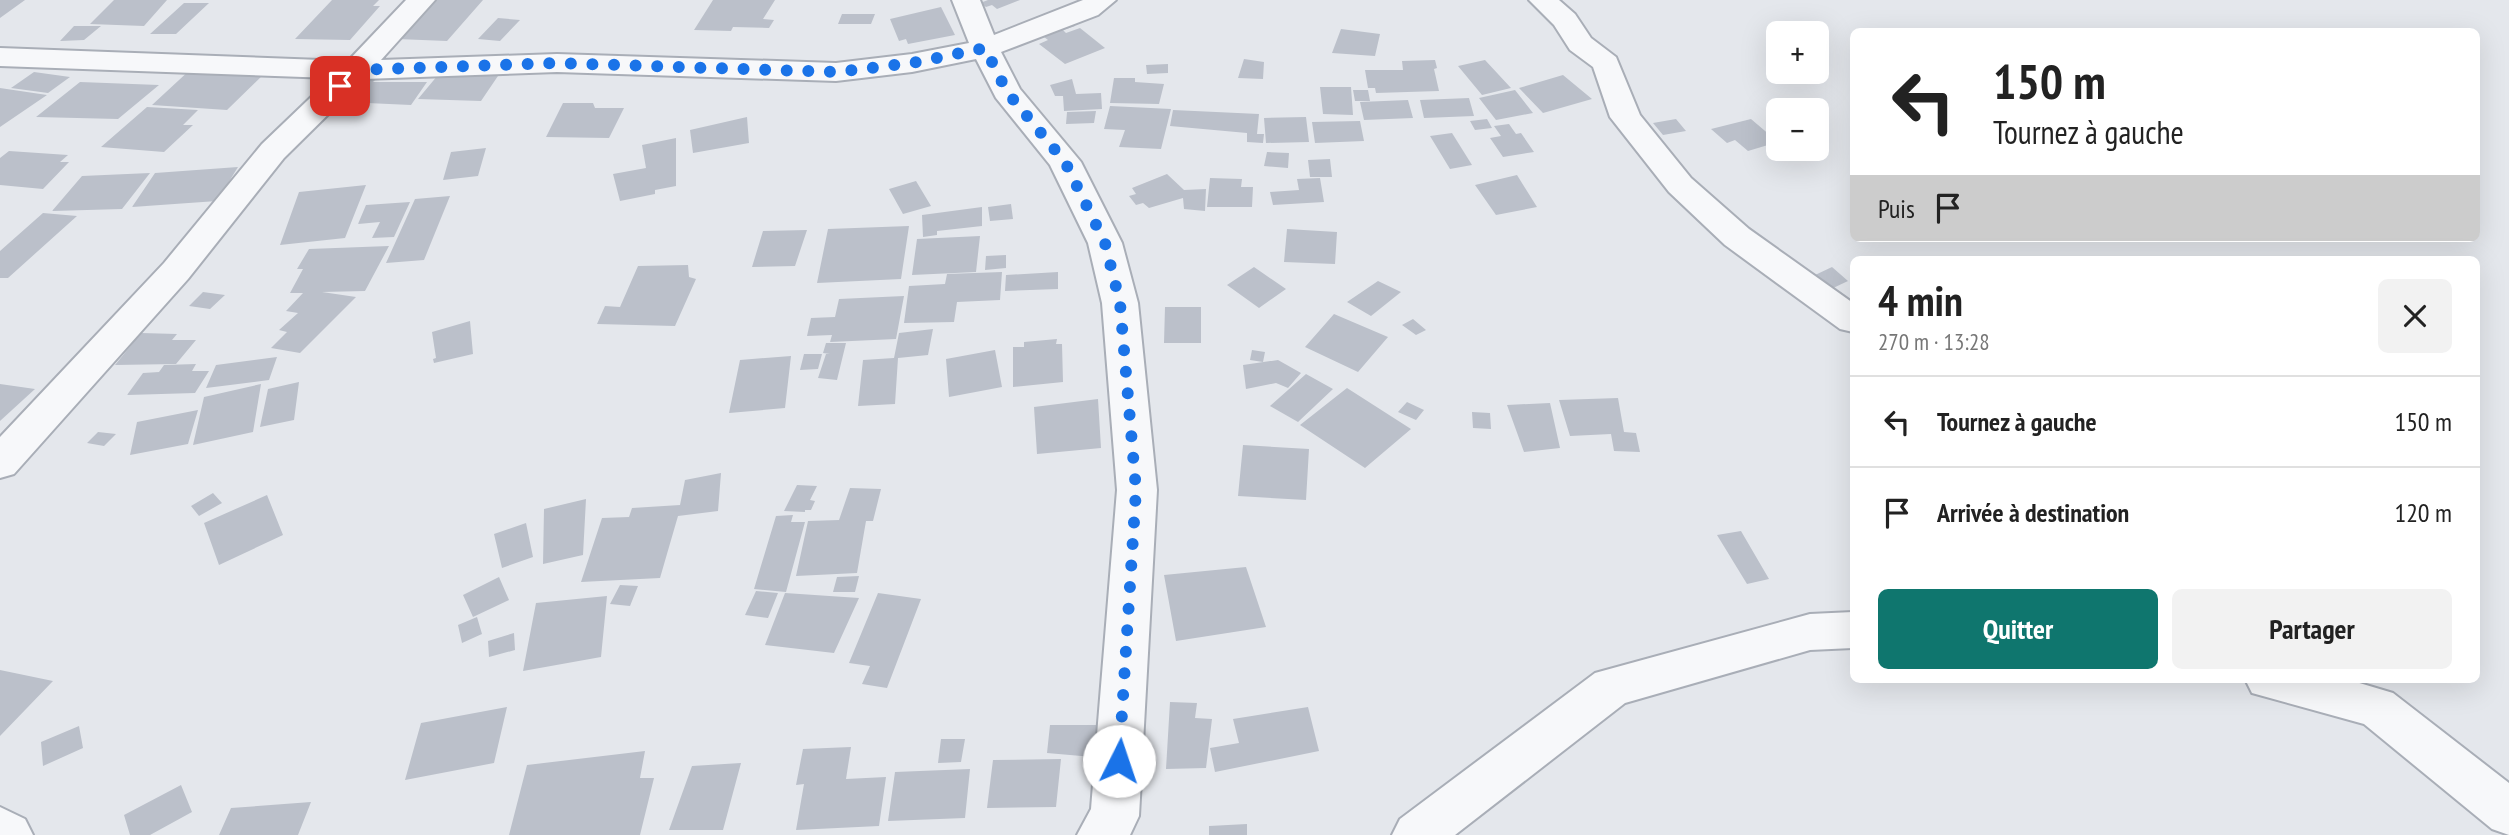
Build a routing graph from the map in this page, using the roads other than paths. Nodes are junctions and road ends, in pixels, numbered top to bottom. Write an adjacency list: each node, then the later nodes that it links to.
1 (421, 0): 7 (street)
2 (965, 0): 5 (street)
3 (1102, 0): 5 (street)
4 (1543, 0): 8 (street)
5 (985, 48): 7 (street); 15 (street)
6 (0, 57): 7 (street)
7 (356, 70): 9 (street)
8 (1850, 318)
9 (0, 463)
10 (1850, 630): 16 (street)
11 (2283, 683): 12 (street)
12 (2509, 813)
13 (0, 830): 14 (street)
14 (8, 835)
15 (1102, 835)
16 (1417, 835)

